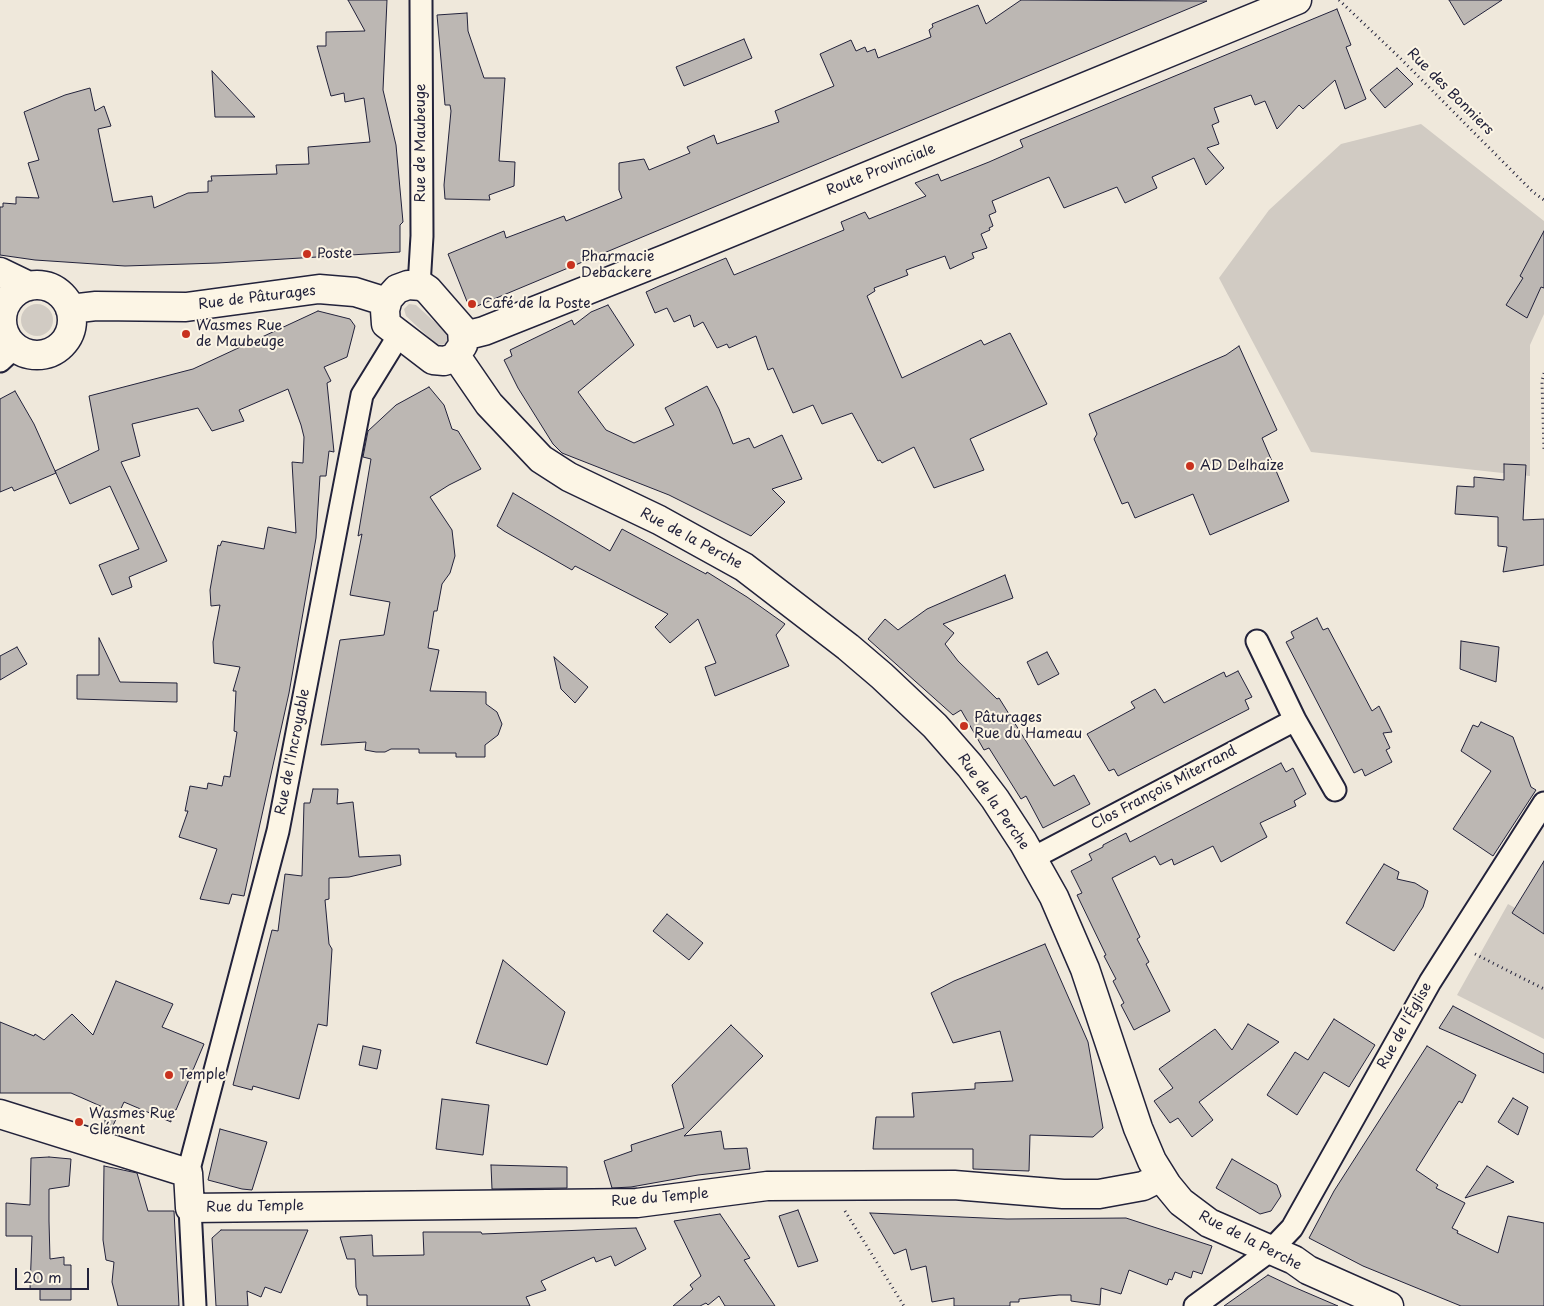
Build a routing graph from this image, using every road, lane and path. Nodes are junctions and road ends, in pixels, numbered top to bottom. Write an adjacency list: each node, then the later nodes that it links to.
1 (421, 0): 7 (street, Rue de Maubeuge)
2 (1297, 0): 12 (street, Route Provinciale)
3 (1339, 0): 4 (path, Rue des Bonniers)
4 (1544, 200)
5 (0, 272): 6 (street)
6 (29, 286): 9 (street); 10 (street)
7 (419, 286): 8 (street); 12 (street)
8 (387, 302): 10 (street, Rue de Pâturages); 11 (street)
9 (2, 306): 13 (street)
10 (70, 308): 13 (street)
11 (399, 335): 12 (street); 24 (street, Rue de l'Incroyable)
12 (460, 346): 20 (street, Rue de la Perche)
13 (8, 354)
14 (1544, 373): 15 (path)
15 (1544, 450)
16 (1257, 641): 17 (street)
17 (1295, 720): 18 (street); 20 (street, Clos François Miterrand)
18 (1336, 790)
19 (1544, 804): 21 (street, Rue de l'Église)
20 (1033, 858): 25 (street, Rue de la Perche)
21 (1454, 944): 22 (path); 28 (street, Rue de l'Église)
22 (1544, 989)
23 (0, 1114): 24 (street)
24 (188, 1173): 27 (street, Rue du Temple)
25 (1161, 1177): 26 (street, Rue du Temple); 28 (street, Rue de la Perche)
26 (829, 1186): 27 (street, Rue du Temple); 30 (path)
27 (190, 1208): 29 (street)
28 (1271, 1250): 31 (street, Rue de l'Église); 32 (street, Rue de la Perche)
29 (195, 1306)
30 (904, 1306)
31 (1195, 1306)
32 (1389, 1306)

